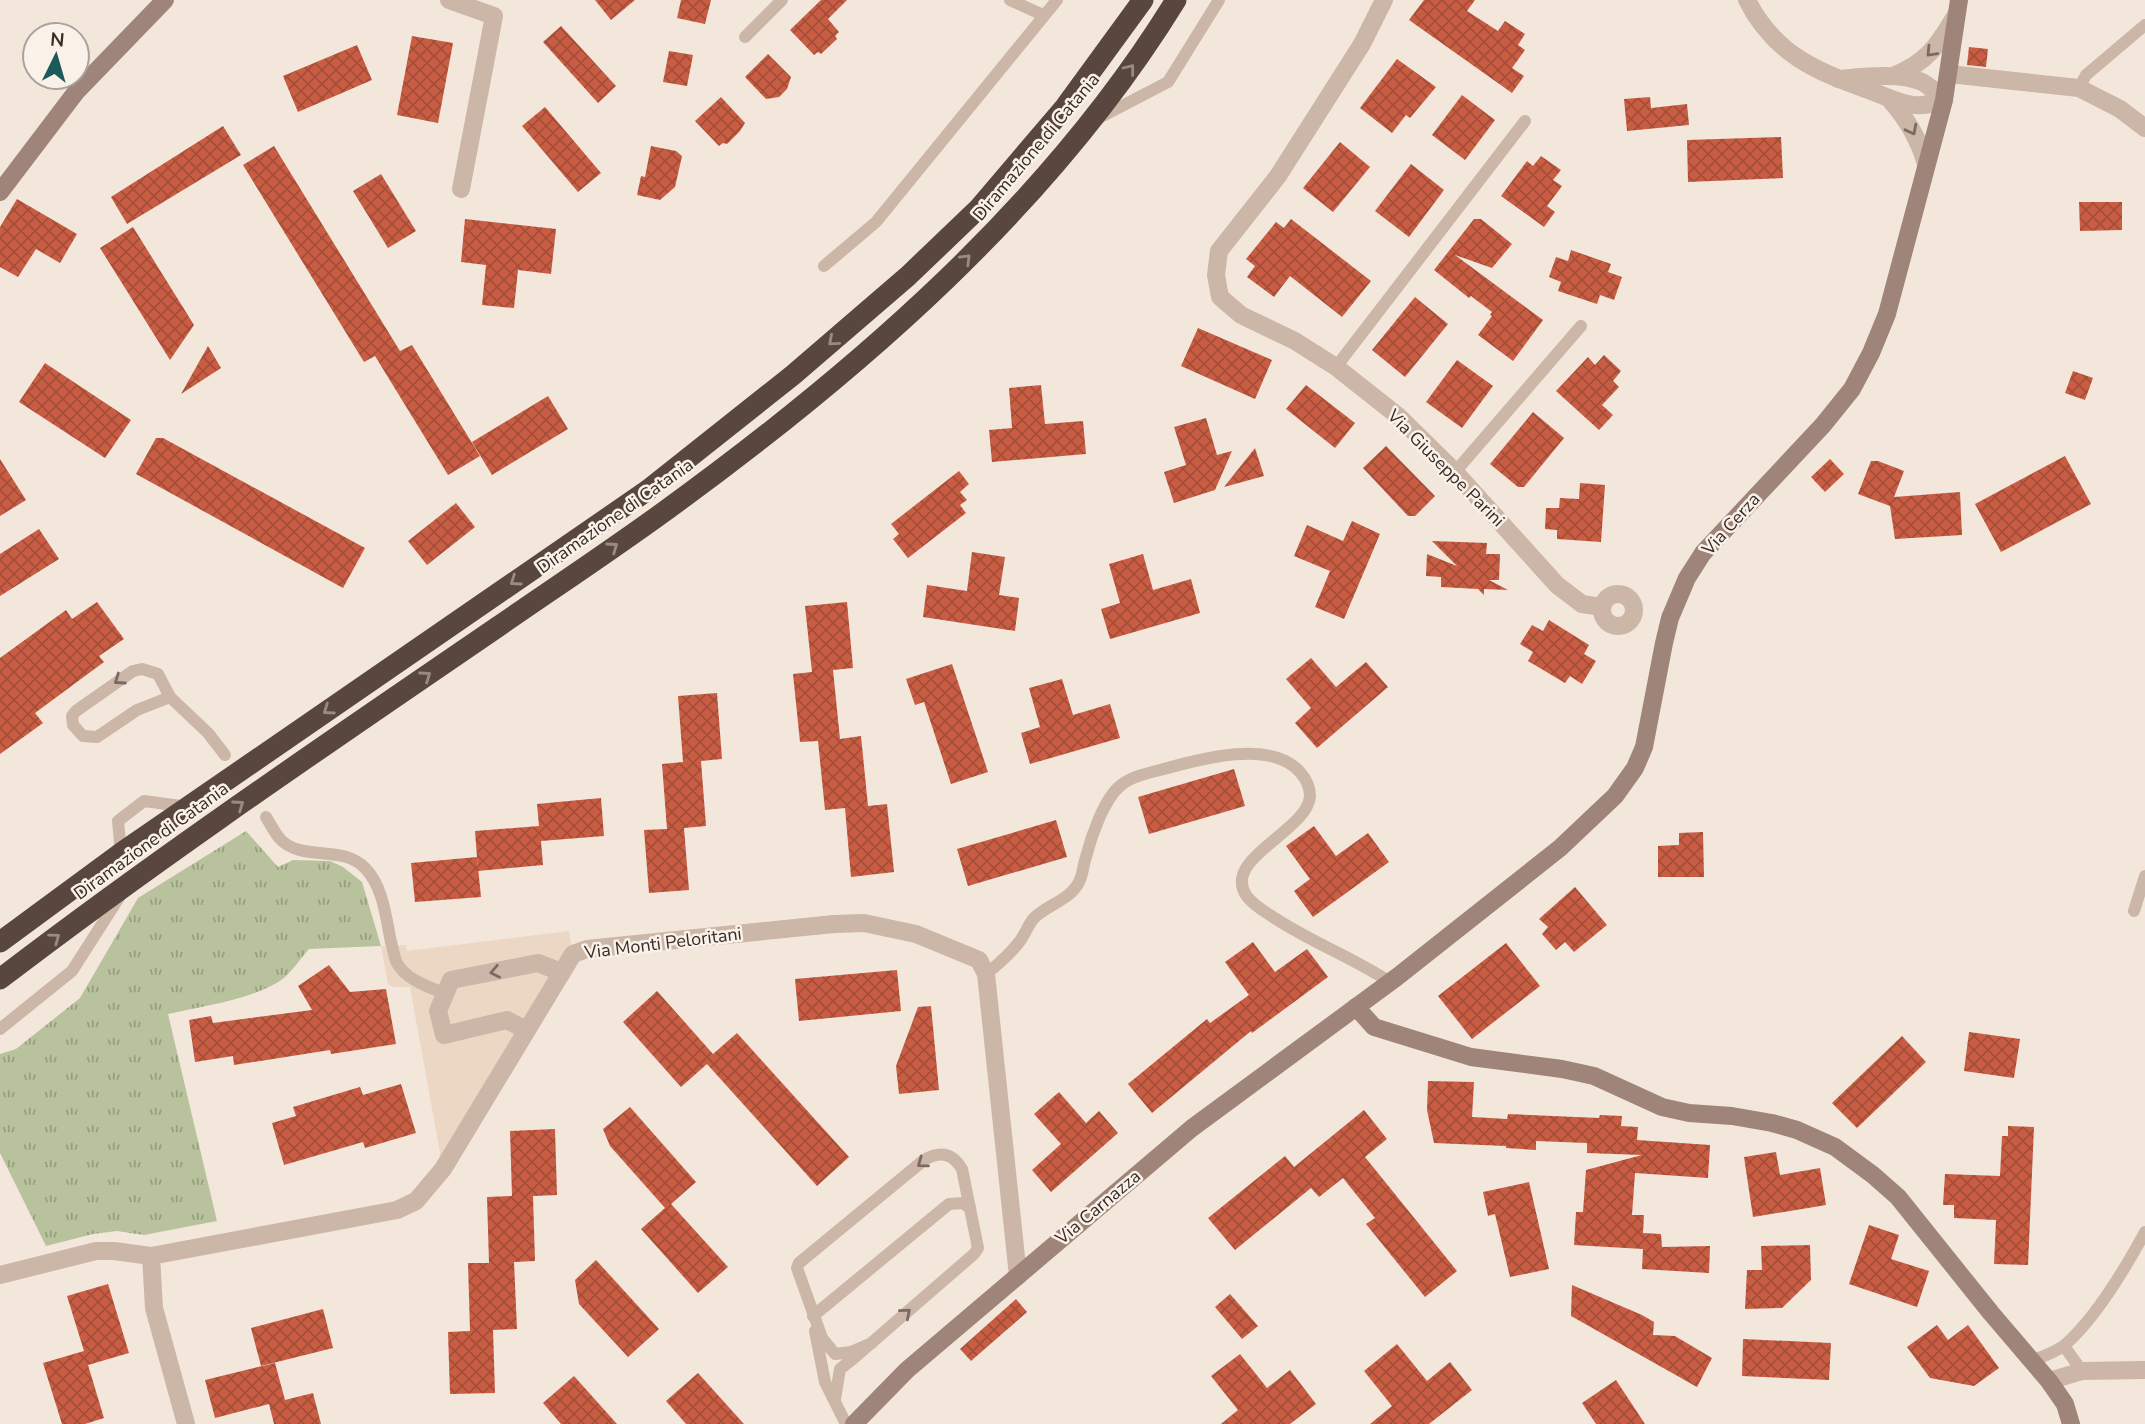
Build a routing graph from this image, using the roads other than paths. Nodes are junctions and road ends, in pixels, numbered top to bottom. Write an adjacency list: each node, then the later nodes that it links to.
1 (165, 0): 26 (main road)
2 (449, 0): 25 (street)
3 (782, 0): 14 (lane)
4 (1010, 0): 12 (lane)
5 (1057, 0): 12 (lane)
6 (1143, 0): 34 (highway, Diramazione di Catania, one-way to 34)
7 (1176, 0): 22 (highway, Diramazione di Catania, one-way to 7)
8 (1219, 0): 22 (lane)
9 (1384, 0): 29 (street, Via Giuseppe Parini)
10 (1747, 0): 17 (street)
11 (1958, 6): 15 (main road, Via Cerza); 16 (street, one-way to 16)
12 (1043, 15): 27 (lane)
13 (2145, 25): 18 (lane)
14 (745, 37)
15 (1949, 74): 18 (street); 19 (main road, Via Cerza)
16 (1890, 77): 17 (street); 19 (street)
17 (1838, 79): 20 (street)
18 (2079, 88): 23 (street)
19 (1944, 100): 20 (street); 24 (main road, Via Cerza)
20 (1891, 101): 24 (street, one-way to 24)
21 (1525, 121): 29 (lane)
22 (1089, 123): 38 (highway, Diramazione di Catania, one-way to 22)
23 (2145, 128)
24 (1926, 164): 44 (main road, Via Cerza)
25 (461, 189)
26 (0, 192)
27 (824, 265)
28 (1581, 326): 30 (lane)
29 (1335, 368): 30 (street, Via Giuseppe Parini)
30 (1455, 472): 31 (street, Via Giuseppe Parini)
31 (1602, 607)
32 (170, 697): 32 (lane, one-way to 32); 33 (lane)
33 (225, 754)
34 (188, 807): 36 (highway, Diramazione di Catania); 36 (lane)
35 (266, 817): 45 (lane)
36 (121, 853): 40 (highway, Diramazione di Catania)
37 (2145, 876): 39 (lane)
38 (128, 884): 43 (highway, Diramazione di Catania, one-way to 38); 47 (lane)
39 (2134, 911)
40 (0, 942)
41 (561, 972): 42 (street, Via Monti Peloritani); 45 (street, one-way to 45); 48 (street, Via Monti Peloritani)
42 (986, 974): 44 (lane); 53 (street)
43 (0, 979)
44 (1393, 980): 46 (main road, Via Cerza)
45 (446, 993): 48 (street)
46 (1356, 1007): 53 (main road, Via Carnazza); 57 (main road)
47 (0, 1029)
48 (526, 1030): 51 (street, Via Monti Peloritani)
49 (970, 1208): 54 (lane); 54 (lane, one-way to 54); 55 (lane, one-way to 49)
50 (2145, 1233): 56 (lane)
51 (151, 1256): 52 (street, Via Monti Peloritani); 62 (street)
52 (0, 1275)
53 (1018, 1276): 64 (main road, Via Carnazza)
54 (813, 1317): 55 (lane); 61 (lane)
55 (872, 1343): 61 (lane)
56 (2064, 1346): 57 (lane); 59 (lane)
57 (2032, 1361): 60 (main road)
58 (2145, 1370): 59 (street)
59 (2082, 1371): 60 (street)
60 (2049, 1381): 65 (main road)
61 (835, 1399): 63 (lane)
62 (186, 1424)
63 (846, 1424)
64 (854, 1424)
65 (2071, 1424)

